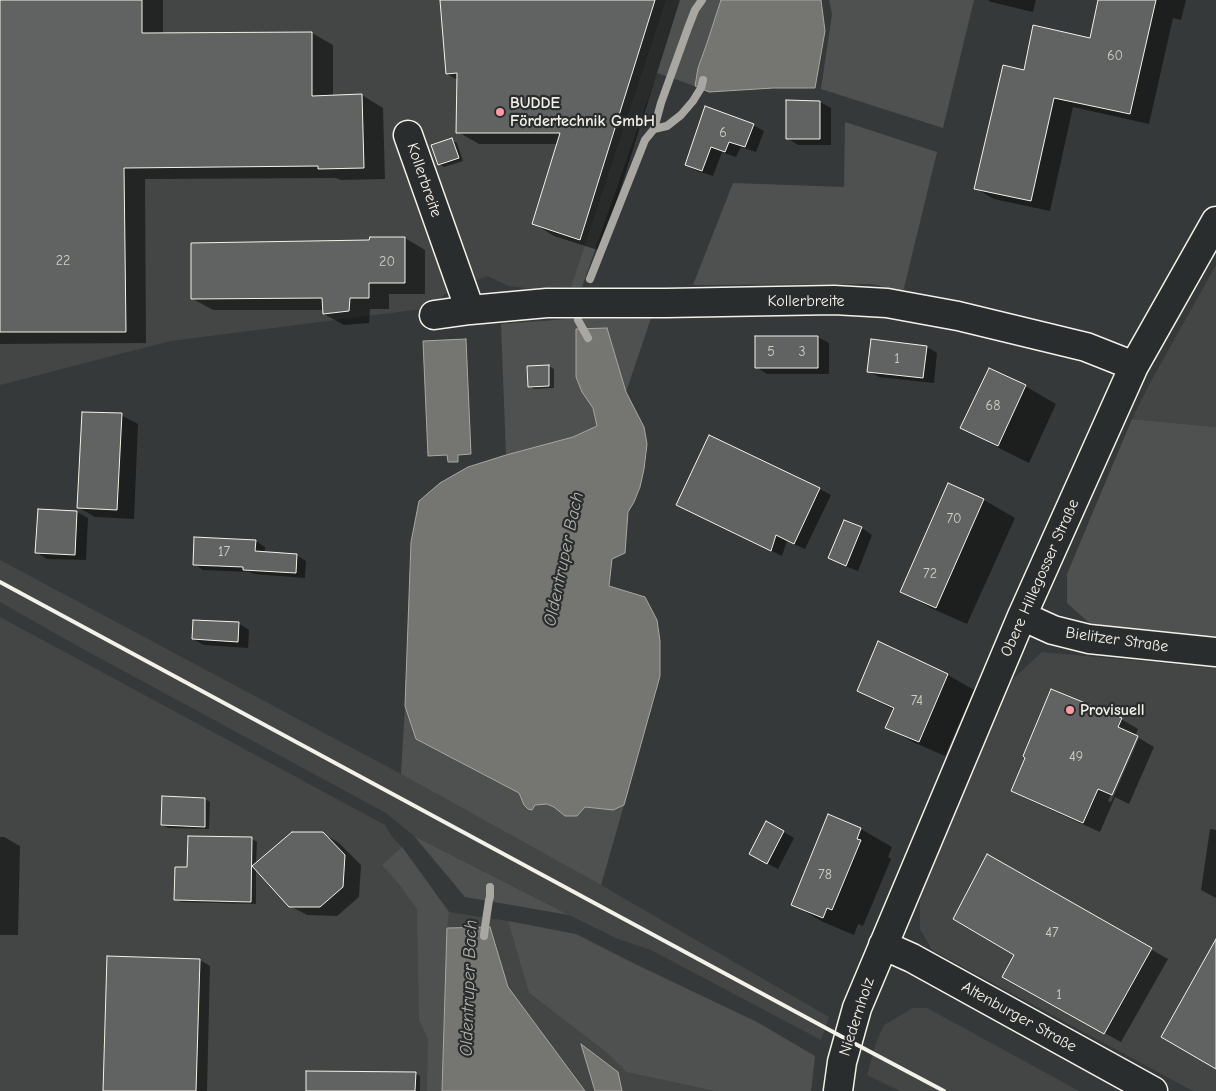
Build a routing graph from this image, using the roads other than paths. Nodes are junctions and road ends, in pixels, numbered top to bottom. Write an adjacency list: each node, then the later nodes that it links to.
1 (408, 135): 3 (street, Kollerbreite)
2 (1216, 221): 5 (street, Obere Hillegosser Straße)
3 (470, 310): 4 (street, Kollerbreite); 5 (street, Kollerbreite)
4 (434, 316)
5 (1134, 366): 6 (street, Obere Hillegosser Straße)
6 (1022, 616): 7 (street, Bielitzer Straße); 8 (street, Obere Hillegosser Straße)
7 (1216, 652)
8 (883, 945): 9 (street, Niedernholz); 10 (street, Altenburger Straße)
9 (838, 1091)
10 (1153, 1091)

